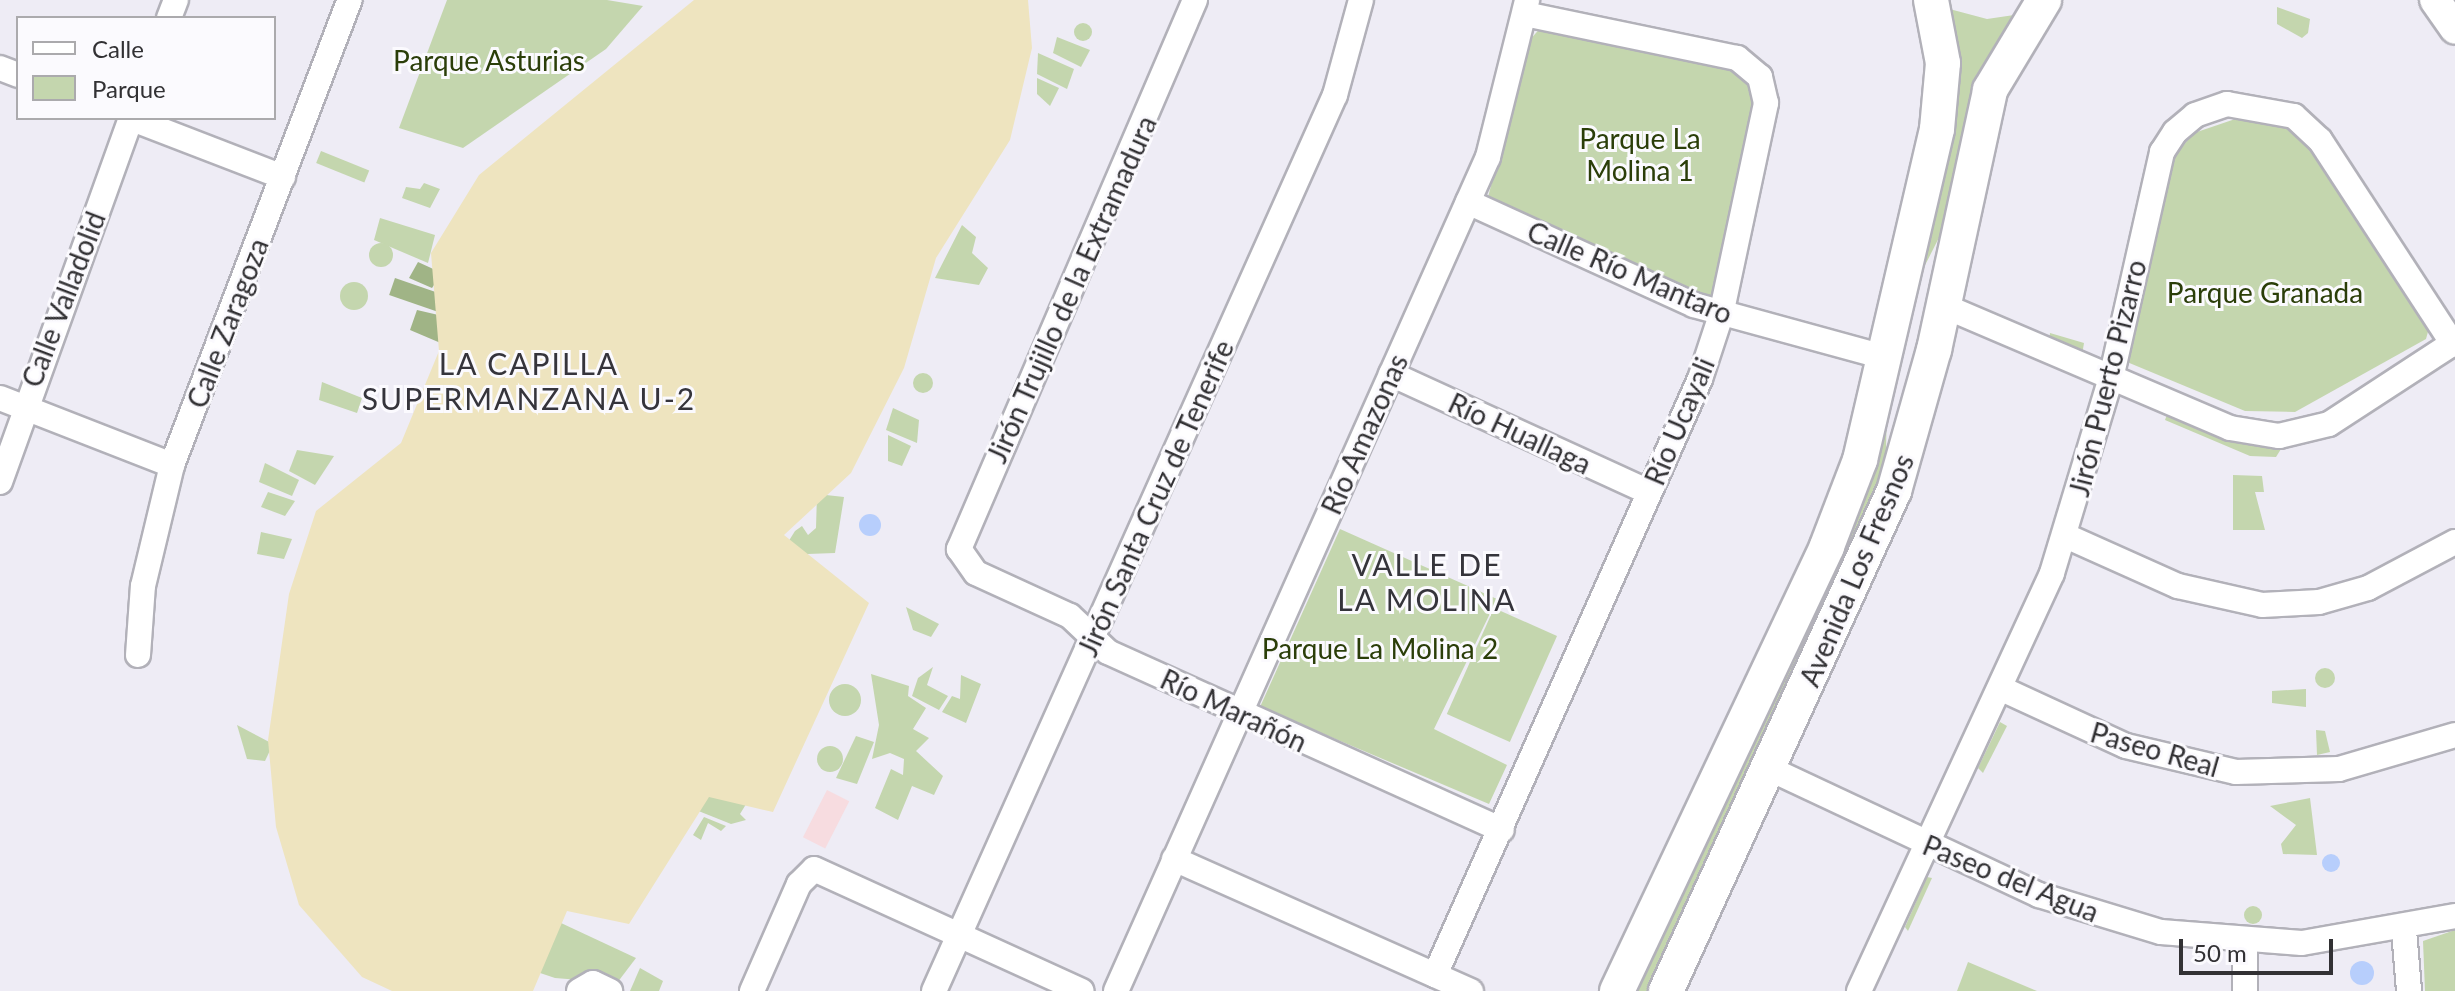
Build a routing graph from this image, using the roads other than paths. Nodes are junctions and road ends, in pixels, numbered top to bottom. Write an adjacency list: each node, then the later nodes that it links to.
1 (350, 0): 9 (street, Calle Zaragoza)
2 (1195, 0): 23 (street, Jirón Trujillo de la Extramadura)
3 (1361, 0): 24 (street, Jirón Santa Cruz de Tenerife)
4 (1931, 0): 14 (main road, Avenida Los Fresnos)
5 (2044, 0): 11 (main road, Avenida Los Fresnos)
6 (1526, 7): 10 (street, Río Amazonas); 12 (street, Río Ucayali)
7 (130, 120): 17 (street, Calle Valladolid)
8 (136, 120): 9 (street)
9 (283, 177): 18 (street, Calle Zaragoza)
10 (1468, 202): 12 (street, Calle Río Mantaro); 15 (street, Río Amazonas)
11 (1944, 306): 16 (street); 29 (main road, Avenida Los Fresnos)
12 (1721, 315): 14 (street, Calle Río Mantaro); 20 (street, Río Ucayali)
13 (2454, 343): 16 (street); 16 (street, Jirón Puerto Pizarro)
14 (1888, 358): 45 (main road, Avenida Los Fresnos)
15 (1391, 374): 20 (street, Río Huallaga); 27 (street, Río Amazonas)
16 (2112, 374): 21 (street, Jirón Puerto Pizarro)
17 (11, 403): 18 (street); 19 (street, Calle Valladolid)
18 (172, 465): 25 (street, Calle Zaragoza)
19 (0, 482)
20 (1649, 492): 30 (street, Río Ucayali)
21 (2066, 536): 22 (street); 26 (street, Jirón Puerto Pizarro)
22 (2455, 542)
23 (976, 573): 24 (street, Río Marañón)
24 (1093, 637): 27 (street, Río Marañón); 35 (street, Jirón Santa Cruz de Tenerife)
25 (138, 655)
26 (2002, 689): 28 (street, Paseo Real); 31 (street, Jirón Puerto Pizarro)
27 (1240, 713): 30 (street, Río Marañón); 32 (street, Río Amazonas)
28 (2455, 735)
29 (1770, 769): 31 (street, Paseo del Agua); 46 (main road, Avenida Los Fresnos)
30 (1502, 830): 37 (street, Río Ucayali)
31 (1928, 845): 36 (street, Paseo del Agua); 47 (street, Jirón Puerto Pizarro)
32 (1174, 859): 37 (street); 43 (street, Río Amazonas)
33 (2455, 916): 34 (street, Paseo del Agua)
34 (2404, 930): 36 (street, Paseo del Agua); 49 (street)
35 (959, 935): 40 (street); 41 (street, Jirón Santa Cruz de Tenerife); 42 (street)
36 (2245, 943): 48 (street)
37 (1435, 975): 44 (street)
38 (579, 991): 39 (street)
39 (610, 991)
40 (752, 991)
41 (934, 991)
42 (1082, 991)
43 (1116, 991)
44 (1471, 991)
45 (1617, 991)
46 (1666, 991)
47 (1859, 991)
48 (2245, 991)
49 (2409, 991)

